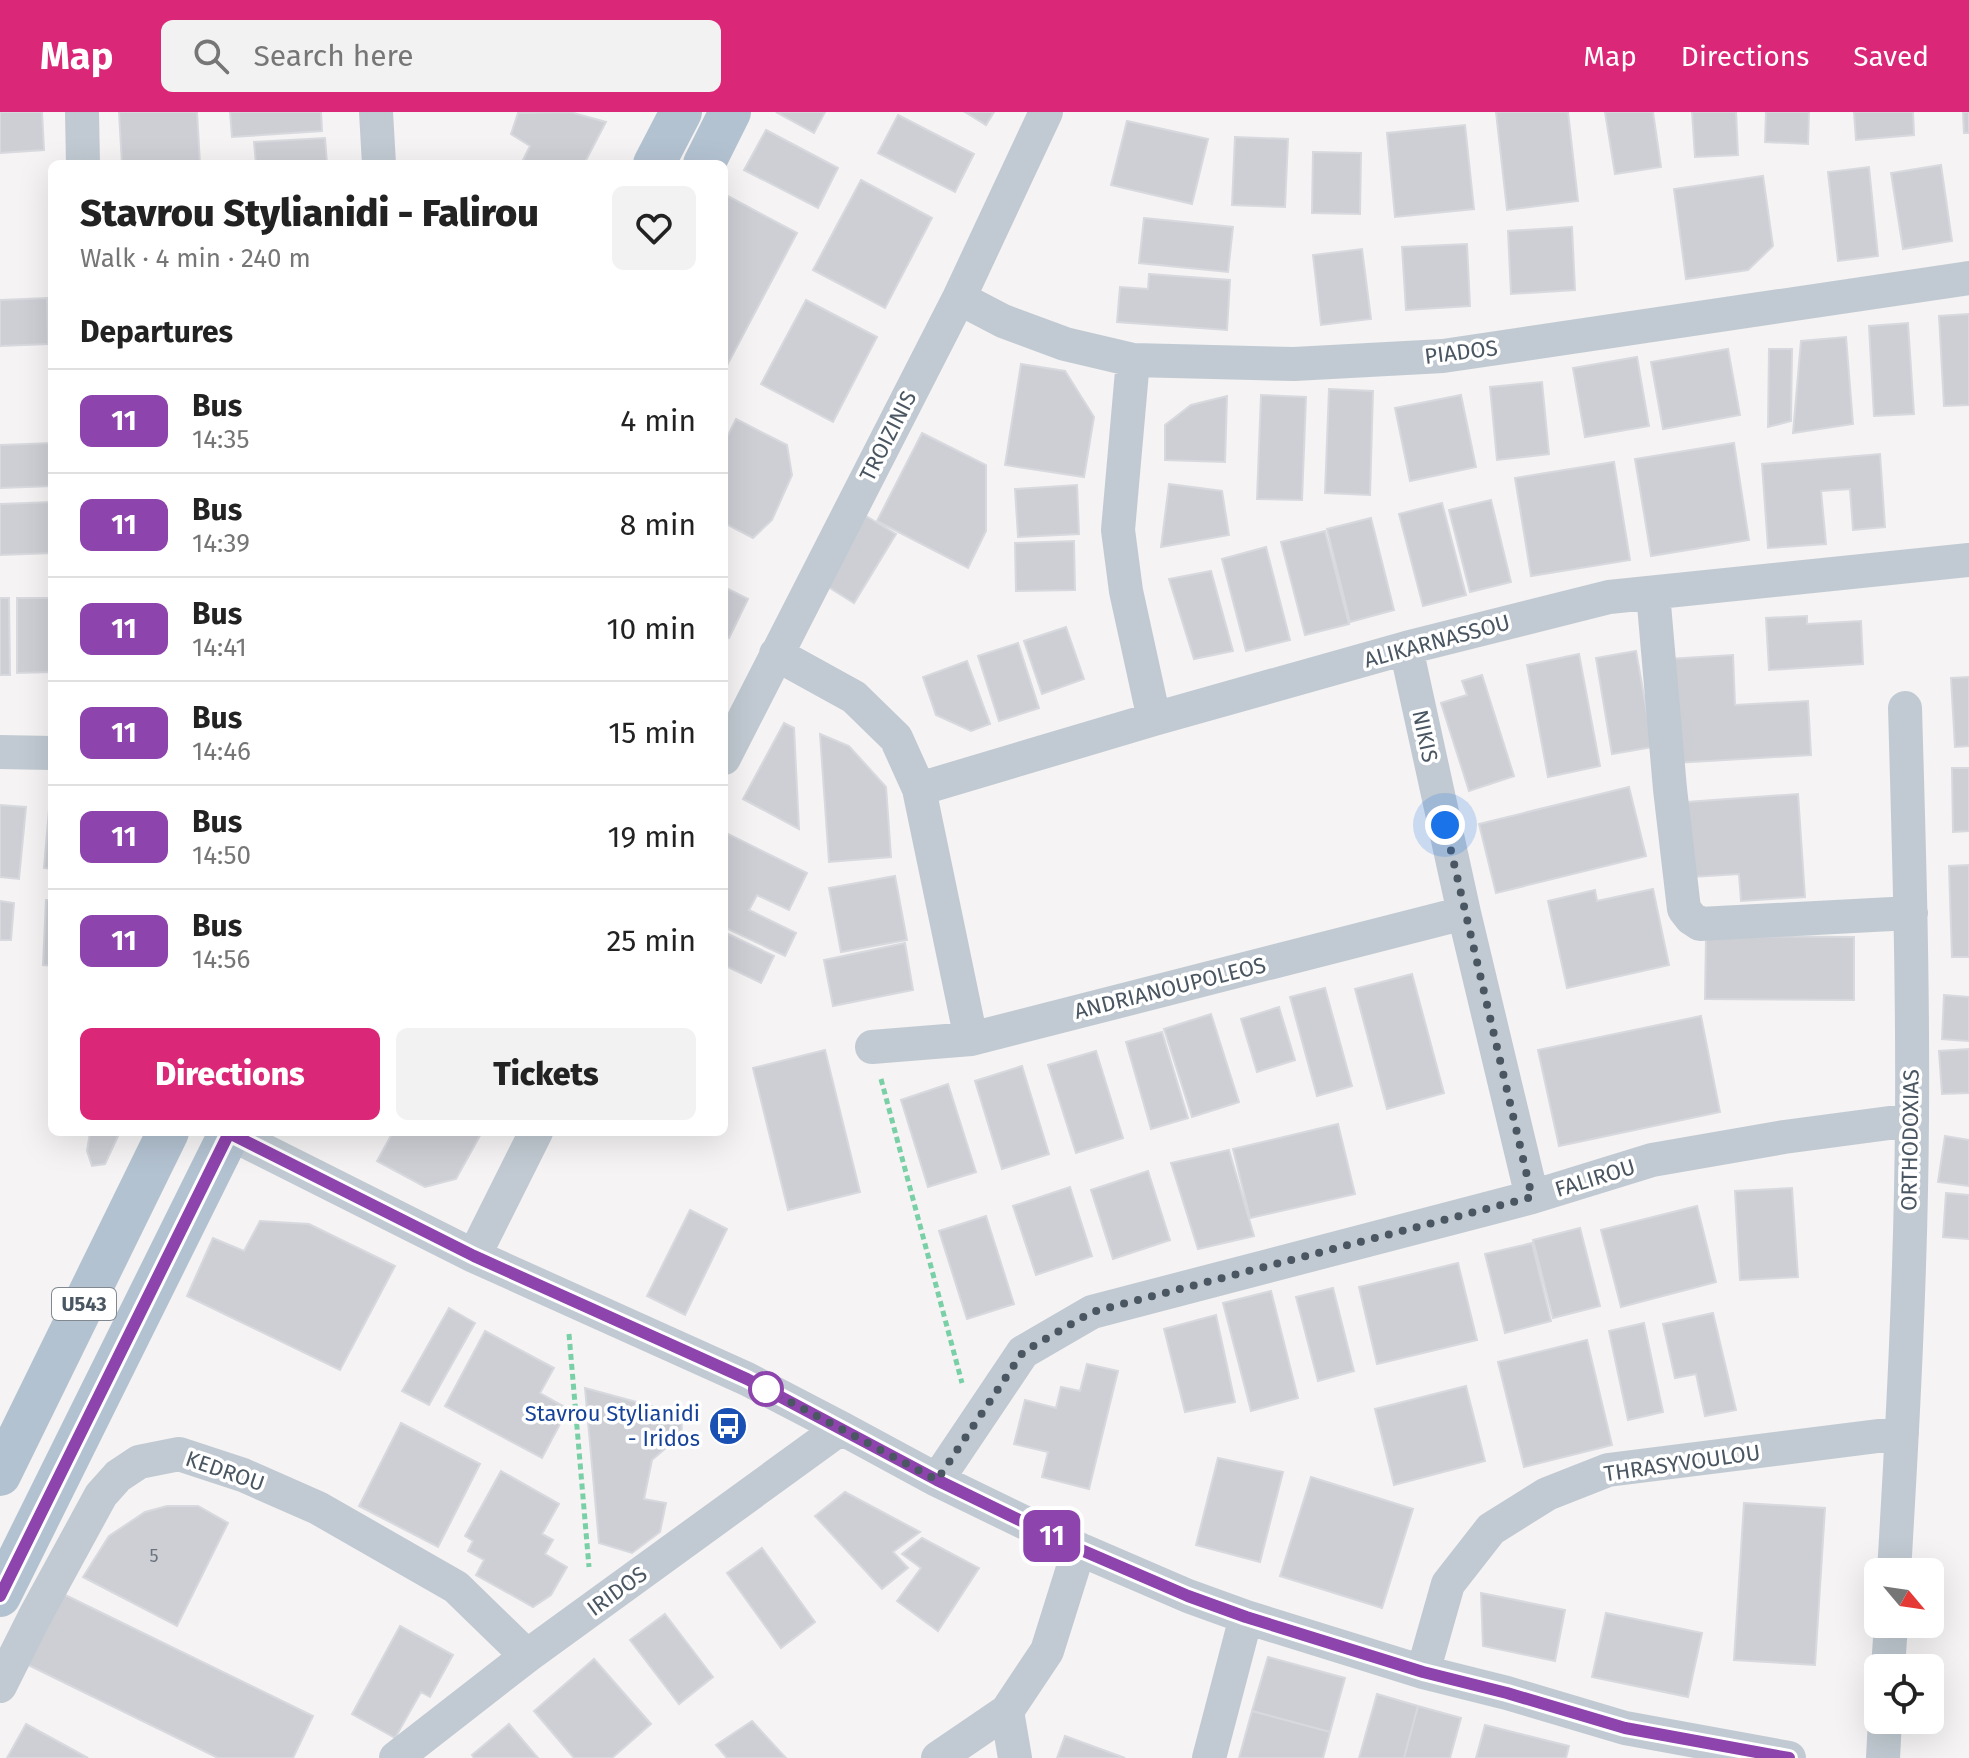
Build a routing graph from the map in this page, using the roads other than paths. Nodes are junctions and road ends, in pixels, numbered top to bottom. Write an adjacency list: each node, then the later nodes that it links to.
1 (82, 112): 6 (street)
2 (376, 112): 7 (street)
3 (681, 112): 8 (main road)
4 (730, 112): 9 (main road)
5 (1046, 112): 11 (street, TROIZINIS)
6 (83, 160)
7 (379, 160)
8 (656, 160)
9 (706, 160)
10 (1969, 278): 12 (street, PIADOS)
11 (959, 298): 12 (street, PIADOS); 16 (street, TROIZINIS)
12 (1133, 360): 18 (street)
13 (1969, 560): 14 (street, ALIKARNASSOU)
14 (1653, 593): 15 (street, ALIKARNASSOU); 24 (street)
15 (1406, 648): 18 (street, ALIKARNASSOU); 23 (street, NIKIS)
16 (776, 654): 19 (street, TROIZINIS); 22 (street)
17 (1905, 708): 24 (street, ORTHODOXIAS)
18 (1154, 719): 22 (street, ALIKARNASSOU)
19 (728, 750)
20 (0, 752): 21 (street)
21 (48, 753)
22 (919, 789): 25 (street)
23 (1464, 913): 25 (street, ANDRIANOUPOLEOS); 32 (street, NIKIS)
24 (1911, 913): 27 (street, ORTHODOXIAS)
25 (971, 1039): 26 (street, ANDRIANOUPOLEOS)
26 (872, 1047)
27 (1912, 1120): 32 (street, FALIROU); 35 (street, ORTHODOXIAS)
28 (166, 1136): 36 (main road, U543)
29 (227, 1136): 40 (main road, U543)
30 (237, 1136): 33 (street)
31 (534, 1136): 33 (street)
32 (1532, 1197): 37 (street, FALIROU)
33 (474, 1256): 34 (street)
34 (841, 1428): 37 (street); 42 (street, IRIDOS)
35 (1902, 1433): 39 (street, ORTHODOXIAS); 43 (street, THRASYVOULOU)
36 (0, 1475)
37 (937, 1480): 38 (street)
38 (1079, 1549): 41 (street); 45 (street)
39 (1895, 1558)
40 (0, 1596)
41 (1246, 1617): 43 (street); 51 (street)
42 (527, 1656): 44 (street, KEDROU); 48 (street, IRIDOS)
43 (1423, 1672): 47 (street)
44 (0, 1686)
45 (1007, 1711): 49 (street); 50 (street)
46 (1884, 1734): 53 (street)
47 (1622, 1743): 52 (street)
48 (396, 1758)
49 (938, 1758)
50 (1015, 1758)
51 (1209, 1758)
52 (1789, 1758)
53 (1883, 1758)

